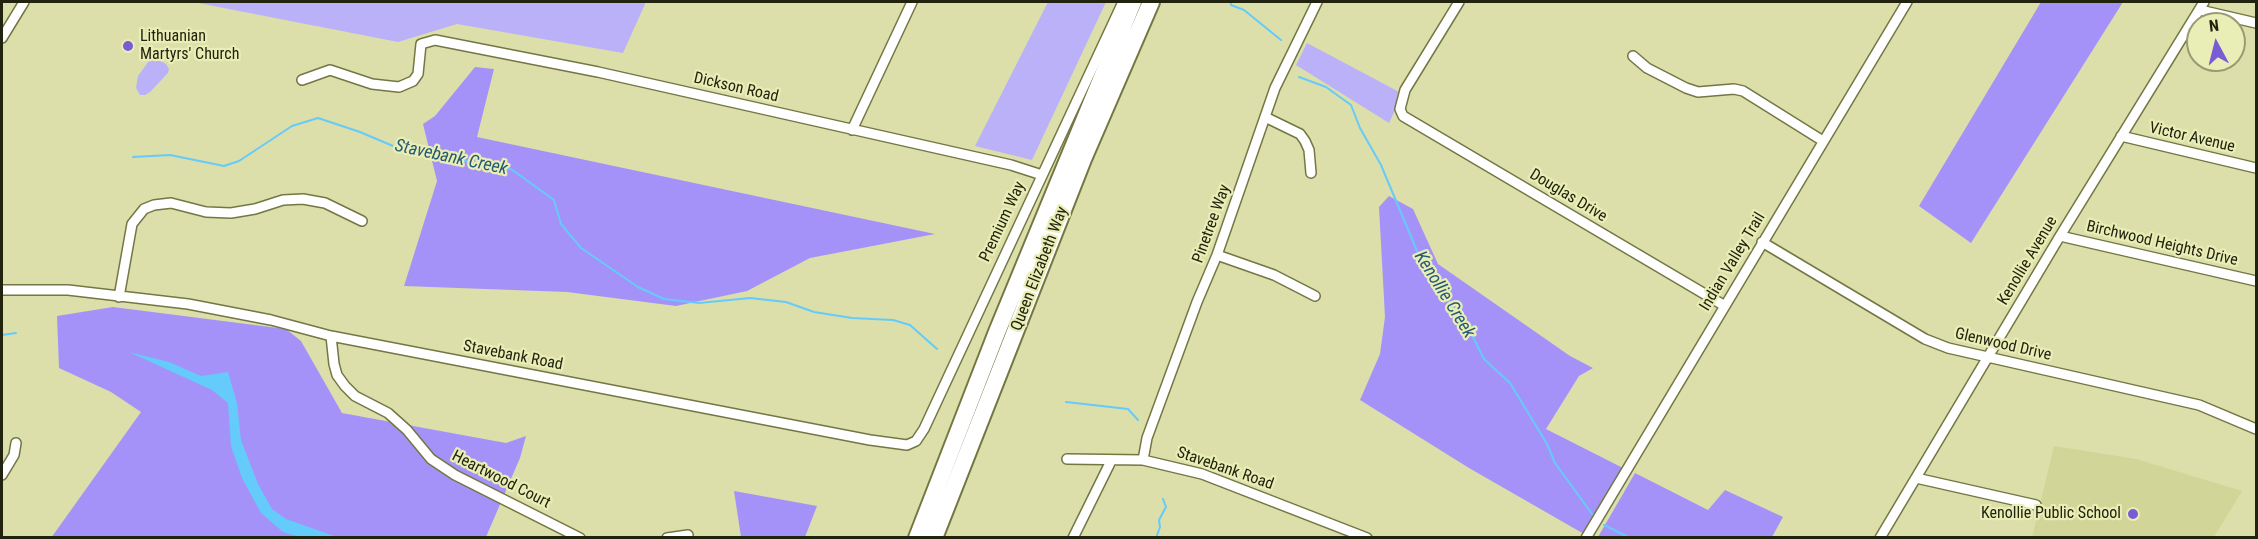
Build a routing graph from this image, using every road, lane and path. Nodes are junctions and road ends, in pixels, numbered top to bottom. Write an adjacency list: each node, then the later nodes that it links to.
1 (24, 2): 11 (street)
2 (912, 2): 15 (street)
3 (1123, 2): 20 (street, Premium Way)
4 (1133, 2): 44 (highway, Queen Elizabeth Way)
5 (1151, 2): 45 (highway, Queen Elizabeth Way)
6 (1317, 2): 14 (street, Pinetree Way)
7 (1459, 2): 29 (street, Douglas Drive)
8 (1907, 2): 17 (street, Indian Valley Trail)
9 (2202, 6): 10 (street); 16 (street, Kenollie Avenue)
10 (2256, 23)
11 (2, 38)
12 (1633, 56): 17 (street)
13 (302, 80): 15 (street, Dickson Road)
14 (1265, 117): 19 (street); 24 (street, Pinetree Way)
15 (852, 130): 20 (street, Dickson Road)
16 (2121, 136): 18 (street, Victor Avenue); 22 (street, Kenollie Avenue)
17 (1823, 141): 23 (street, Indian Valley Trail)
18 (2256, 168)
19 (1311, 173)
20 (1042, 175): 34 (street, Premium Way)
21 (362, 221): 28 (street)
22 (2060, 236): 25 (street, Birchwood Heights Drive); 31 (street, Kenollie Avenue)
23 (1762, 242): 29 (street, Indian Valley Trail); 31 (street, Glenwood Drive)
24 (1217, 255): 27 (street); 37 (street, Pinetree Way)
25 (2256, 281)
26 (2, 290): 28 (street, Stavebank Road)
27 (1316, 296)
28 (119, 297): 30 (street, Stavebank Road)
29 (1725, 306): 48 (street, Indian Valley Trail)
30 (331, 336): 34 (street, Stavebank Road); 42 (street, Heartwood Court)
31 (1989, 357): 32 (street, Glenwood Drive); 39 (street, Kenollie Avenue)
32 (2256, 429)
33 (16, 443): 38 (street)
34 (901, 445)
35 (1066, 459): 36 (street, Stavebank Road)
36 (1111, 460): 37 (street, Stavebank Road); 46 (street)
37 (1143, 460): 47 (street, Stavebank Road)
38 (2, 475)
39 (1916, 478): 40 (street); 49 (street, Kenollie Avenue)
40 (2036, 505)
41 (688, 535): 43 (street)
42 (580, 537)
43 (667, 537)
44 (917, 537)
45 (934, 537)
46 (1073, 537)
47 (1367, 537)
48 (1586, 537)
49 (1880, 537)

